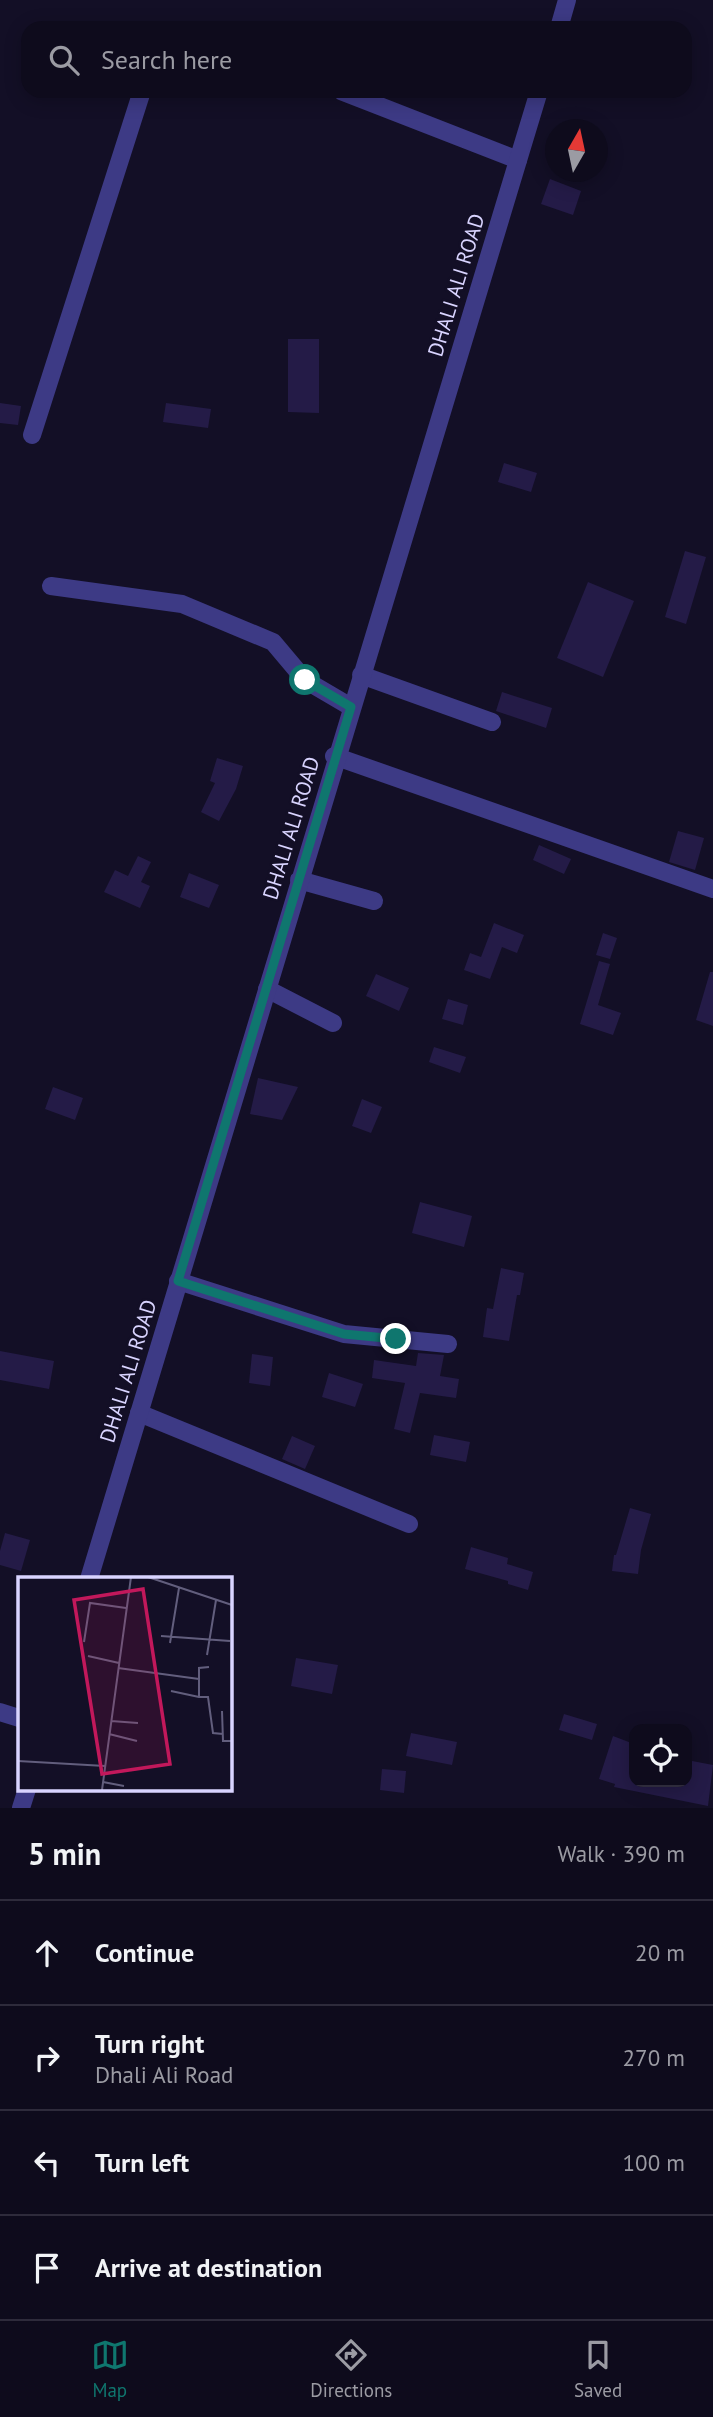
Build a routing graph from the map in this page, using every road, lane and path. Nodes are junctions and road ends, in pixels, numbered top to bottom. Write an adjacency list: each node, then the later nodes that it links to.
1 (567, 0): 2 (street)
2 (561, 21)
3 (140, 98): 7 (street)
4 (359, 98): 6 (street)
5 (537, 98): 6 (street, DHALI ALI ROAD)
6 (518, 160): 9 (street, DHALI ALI ROAD)
7 (32, 435)
8 (51, 586): 10 (street)
9 (361, 675): 10 (street, DHALI ALI ROAD); 11 (street)
10 (351, 707): 12 (street, DHALI ALI ROAD)
11 (492, 722)
12 (335, 757): 13 (street, DHALI ALI ROAD); 14 (street)
13 (299, 880): 15 (street); 16 (street, DHALI ALI ROAD)
14 (713, 889)
15 (374, 901)
16 (267, 989): 17 (street); 18 (street, DHALI ALI ROAD)
17 (334, 1023)
18 (178, 1281): 19 (street); 20 (street, DHALI ALI ROAD)
19 (448, 1344)
20 (139, 1413): 21 (street); 22 (street, DHALI ALI ROAD)
21 (409, 1524)
22 (90, 1577)
23 (0, 1712): 24 (street)
24 (18, 1718)
25 (27, 1790): 26 (street)
26 (21, 1808)

